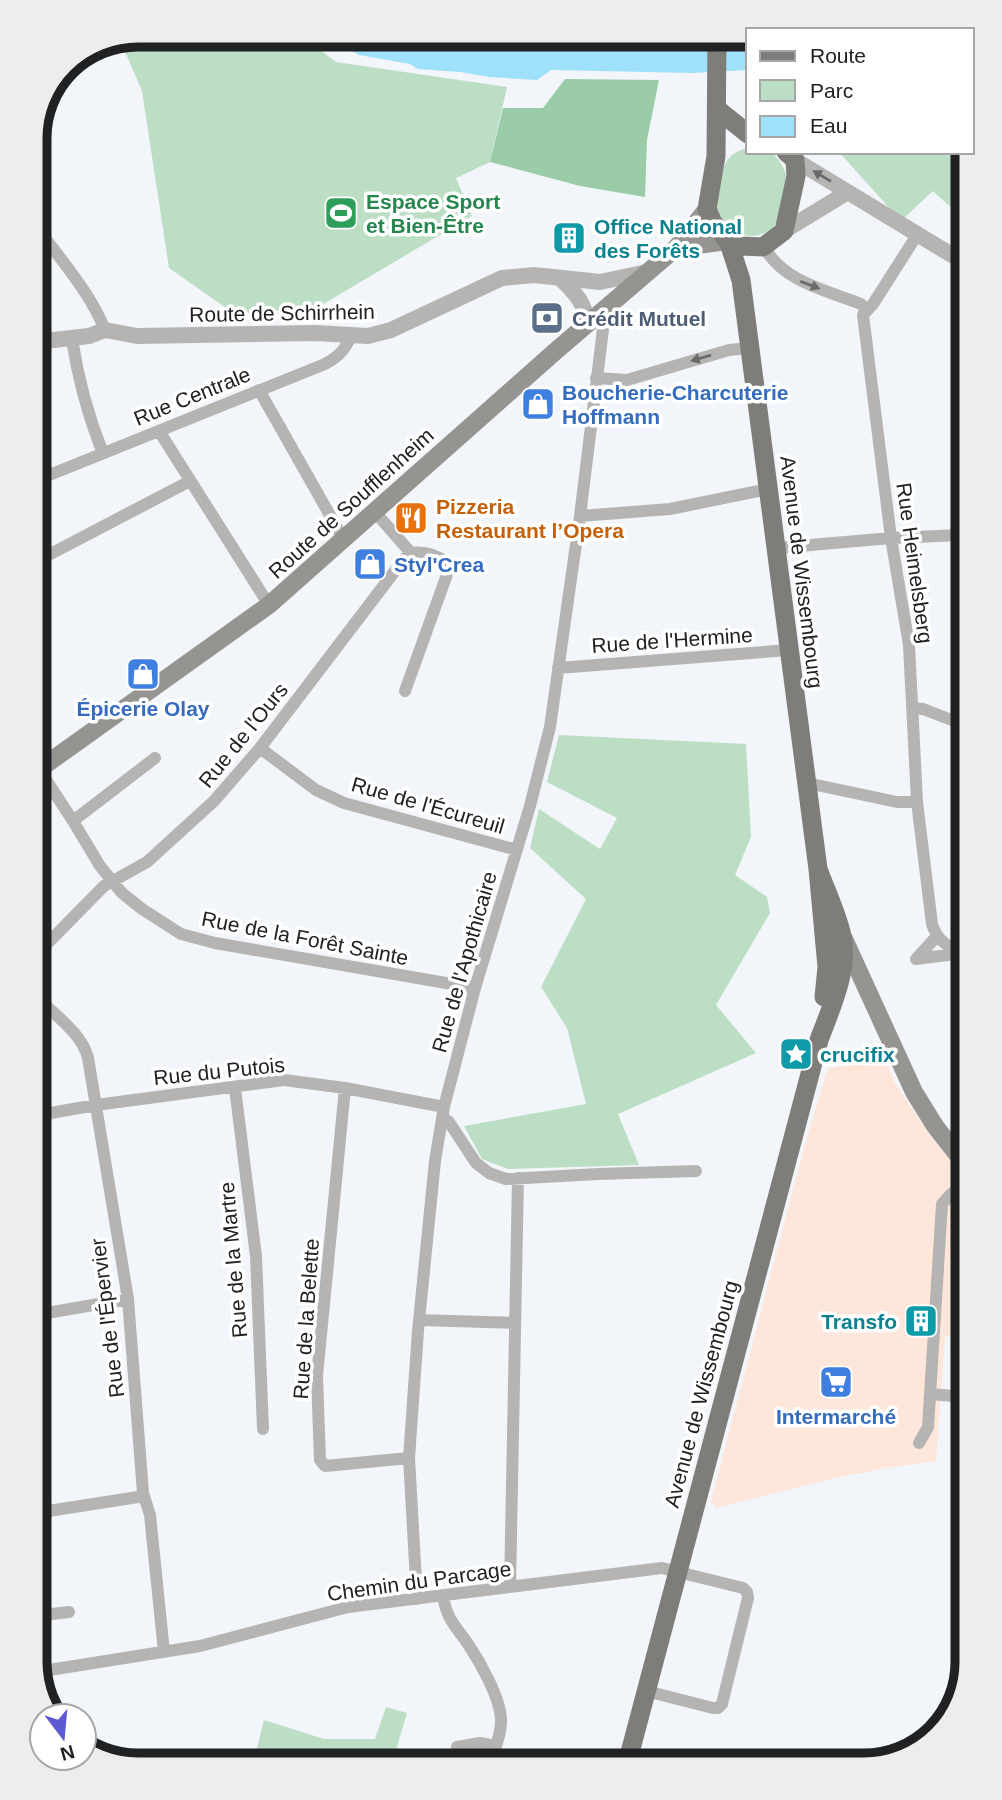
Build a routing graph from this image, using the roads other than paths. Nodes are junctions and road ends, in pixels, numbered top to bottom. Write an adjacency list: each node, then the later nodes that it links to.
1 (717, 47): 2 (main road)
2 (717, 101): 3 (main road); 6 (main road)
3 (746, 132)
4 (746, 135): 6 (main road)
5 (789, 154): 7 (street, one-way to 5); 9 (main road)
6 (716, 156): 8 (main road)
7 (848, 192): 9 (street); 10 (street)
8 (707, 209): 12 (main road, Avenue de Wissembourg); 14 (main road, Route de Soufflenheim)
9 (784, 232): 13 (main road)
10 (917, 234): 15 (street); 20 (street)
11 (47, 241): 22 (street)
12 (728, 242): 13 (main road); 14 (main road); 19 (main road, Avenue de Wissembourg)
13 (763, 247): 19 (main road); 20 (street, one-way to 20)
14 (676, 248): 16 (main road, Route de Soufflenheim)
15 (955, 257)
16 (647, 272): 18 (street, Route de Schirrhein); 21 (main road, Route de Soufflenheim)
17 (560, 278): 18 (street, Route de Schirrhein); 21 (street); 23 (street, Route de Schirrhein)
18 (587, 280): 21 (street)
19 (741, 280): 26 (main road, Avenue de Wissembourg)
20 (866, 310): 37 (street, Rue Heimelsberg)
21 (599, 314): 27 (street, Rue de l'Apothicaire); 34 (main road, Route de Soufflenheim)
22 (105, 330): 23 (street, Route de Schirrhein); 24 (street, Route de Schirrhein)
23 (351, 336): 28 (street, Rue Centrale)
24 (72, 339): 25 (street, Route de Schirrhein); 30 (street)
25 (47, 341)
26 (749, 348): 27 (street, one-way to 27); 33 (main road, Avenue de Wissembourg)
27 (596, 378): 35 (street, Rue de l'Apothicaire)
28 (258, 390): 29 (street, Rue Centrale); 38 (street)
29 (159, 430): 30 (street, Rue Centrale); 32 (street)
30 (103, 453): 31 (street, Rue Centrale)
31 (47, 476)
32 (190, 481): 41 (street); 42 (street)
33 (768, 489): 35 (street); 39 (main road, Avenue de Wissembourg)
34 (375, 512): 38 (main road, Route de Soufflenheim); 40 (street)
35 (580, 516): 44 (street, Rue de l'Apothicaire)
36 (955, 535): 37 (street)
37 (891, 538): 39 (street); 46 (street, Rue Heimelsberg)
38 (344, 540): 42 (main road, Route de Soufflenheim)
39 (776, 548): 43 (main road, Avenue de Wissembourg)
40 (411, 553): 45 (street); 48 (street, Rue de l'Ours)
41 (47, 556)
42 (269, 605): 50 (main road, Route de Soufflenheim)
43 (789, 650): 44 (street, Rue de l'Hermine); 52 (main road, Avenue de Wissembourg)
44 (558, 668): 55 (street, Rue de l'Apothicaire)
45 (405, 691)
46 (912, 708): 47 (street); 53 (street, Rue Heimelsberg)
47 (955, 721)
48 (260, 748): 55 (street, Rue de l'Écureuil); 57 (street, Rue de l'Ours)
49 (155, 758): 54 (street)
50 (47, 763)
51 (47, 781): 54 (street, Rue de la Forêt Sainte)
52 (807, 783): 53 (street); 56 (main road, Avenue de Wissembourg)
53 (917, 802): 59 (street, Rue Heimelsberg)
54 (73, 821): 57 (street, Rue de la Forêt Sainte)
55 (517, 850): 64 (street, Rue de l'Apothicaire)
56 (818, 869): 58 (main road, Avenue de Wissembourg); 63 (main road, Avenue de Wissembourg)
57 (112, 880): 60 (street, Rue de l'Ours); 64 (street, Rue de la Forêt Sainte)
58 (842, 934): 63 (main road, Avenue de Wissembourg); 65 (main road)
59 (937, 936): 61 (street); 62 (street)
60 (47, 944)
61 (955, 949)
62 (955, 954)
63 (836, 973): 65 (main road); 66 (main road, Avenue de Wissembourg); 68 (main road, Avenue de Wissembourg)
64 (475, 988): 72 (street, Rue de l'Apothicaire)
65 (866, 988): 66 (main road); 74 (main road)
66 (832, 1003): 68 (main road, Avenue de Wissembourg)
67 (47, 1007): 71 (street, Rue de l'Épervier)
68 (819, 1040): 89 (main road, Avenue de Wissembourg)
69 (235, 1088): 70 (street, Rue du Putois); 71 (street, Rue du Putois); 84 (street, Rue de la Martre)
70 (345, 1088): 72 (street, Rue du Putois); 86 (street, Rue de la Belette)
71 (96, 1105): 73 (street, Rue du Putois); 78 (street, Rue de l'Épervier)
72 (443, 1112): 76 (street); 80 (street, Rue de l'Apothicaire)
73 (47, 1114)
74 (955, 1152)
75 (696, 1171): 76 (street)
76 (518, 1178): 81 (street)
77 (955, 1192): 82 (street)
78 (128, 1299): 79 (street); 87 (street, Rue de l'Épervier)
79 (47, 1313)
80 (419, 1320): 81 (street); 86 (street, Rue de l'Apothicaire)
81 (515, 1323): 90 (street)
82 (931, 1394): 83 (street); 85 (street)
83 (955, 1396)
84 (263, 1429)
85 (919, 1443)
86 (409, 1458): 92 (street, Rue de l'Apothicaire)
87 (144, 1493): 88 (street); 95 (street, Rue de l'Épervier)
88 (47, 1511)
89 (679, 1572): 90 (street, Chemin du Parcage); 97 (main road, Avenue de Wissembourg); 97 (street, Chemin du Parcage)
90 (510, 1587): 91 (street, Chemin du Parcage)
91 (443, 1596): 92 (street, Chemin du Parcage); 98 (street)
92 (417, 1599): 95 (street, Chemin du Parcage)
93 (69, 1612): 94 (street)
94 (47, 1615)
95 (164, 1652): 96 (street, Chemin du Parcage)
96 (48, 1670)
97 (646, 1691): 101 (main road, Avenue de Wissembourg)
98 (495, 1745): 99 (street); 100 (street)
99 (457, 1746)
100 (493, 1753)
101 (630, 1753)

